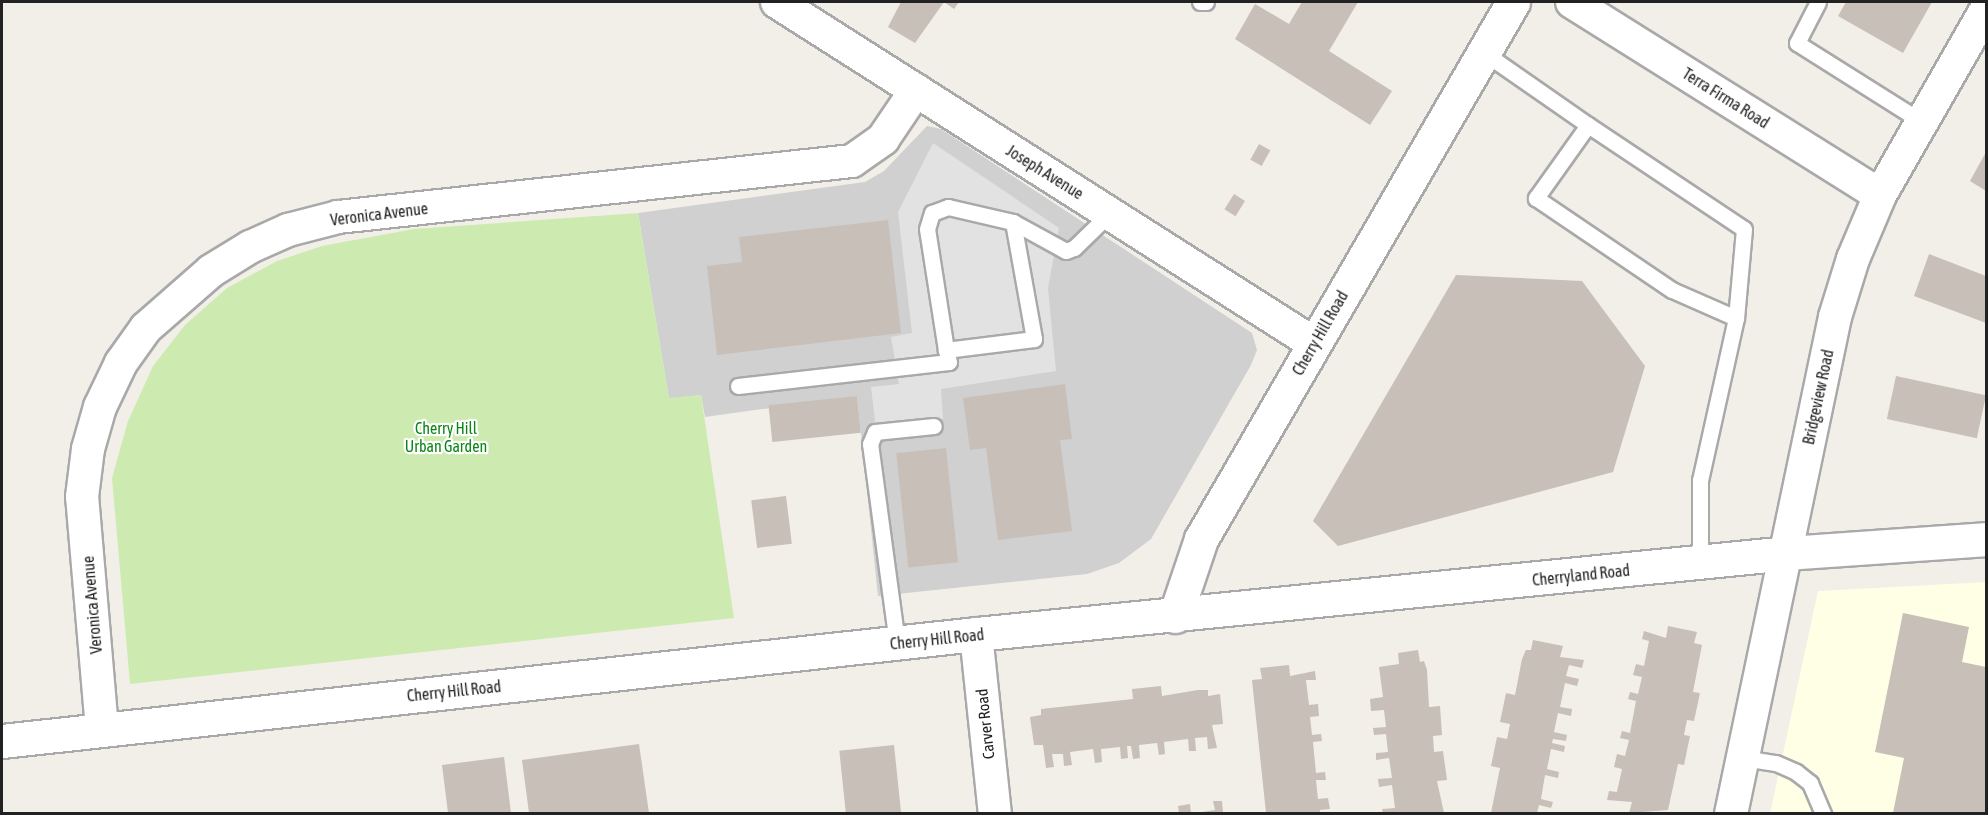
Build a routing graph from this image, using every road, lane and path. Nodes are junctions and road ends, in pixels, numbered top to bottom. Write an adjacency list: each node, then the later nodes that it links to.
1 (777, 2): 9 (street, Joseph Avenue)
2 (1200, 2): 3 (lane)
3 (1206, 2)
4 (1513, 2): 8 (street, Cherry Hill Road)
5 (1572, 2): 12 (street, Terra Firma Road)
6 (1818, 2): 10 (lane)
7 (1986, 10): 10 (street, Bridgeview Road)
8 (1483, 52): 11 (lane); 16 (street, Cherry Hill Road)
9 (916, 90): 13 (street, Joseph Avenue); 26 (street, Veronica Avenue)
10 (1921, 121): 12 (street, Bridgeview Road)
11 (1588, 125): 15 (lane); 15 (lane)
12 (1880, 195): 21 (street, Bridgeview Road)
13 (1110, 213): 14 (lane); 16 (street, Joseph Avenue)
14 (1013, 222): 17 (lane); 17 (lane)
15 (1736, 318): 22 (lane)
16 (1313, 343): 23 (street, Cherry Hill Road)
17 (946, 350): 18 (lane)
18 (738, 386)
19 (934, 426): 25 (lane)
20 (1986, 539): 21 (street, Cherryland Road)
21 (1787, 553): 22 (street, Cherryland Road); 28 (street, Bridgeview Road)
22 (1700, 563): 23 (street, Cherryland Road)
23 (1175, 616): 24 (street, Cherry Hill Road)
24 (976, 634): 25 (street, Cherry Hill Road); 29 (street, Carver Road)
25 (897, 643): 26 (street, Cherry Hill Road)
26 (102, 729): 27 (street, Cherry Hill Road)
27 (2, 741)
28 (1743, 758): 30 (street, Bridgeview Road); 31 (lane)
29 (995, 813)
30 (1731, 813)
31 (1823, 813)

